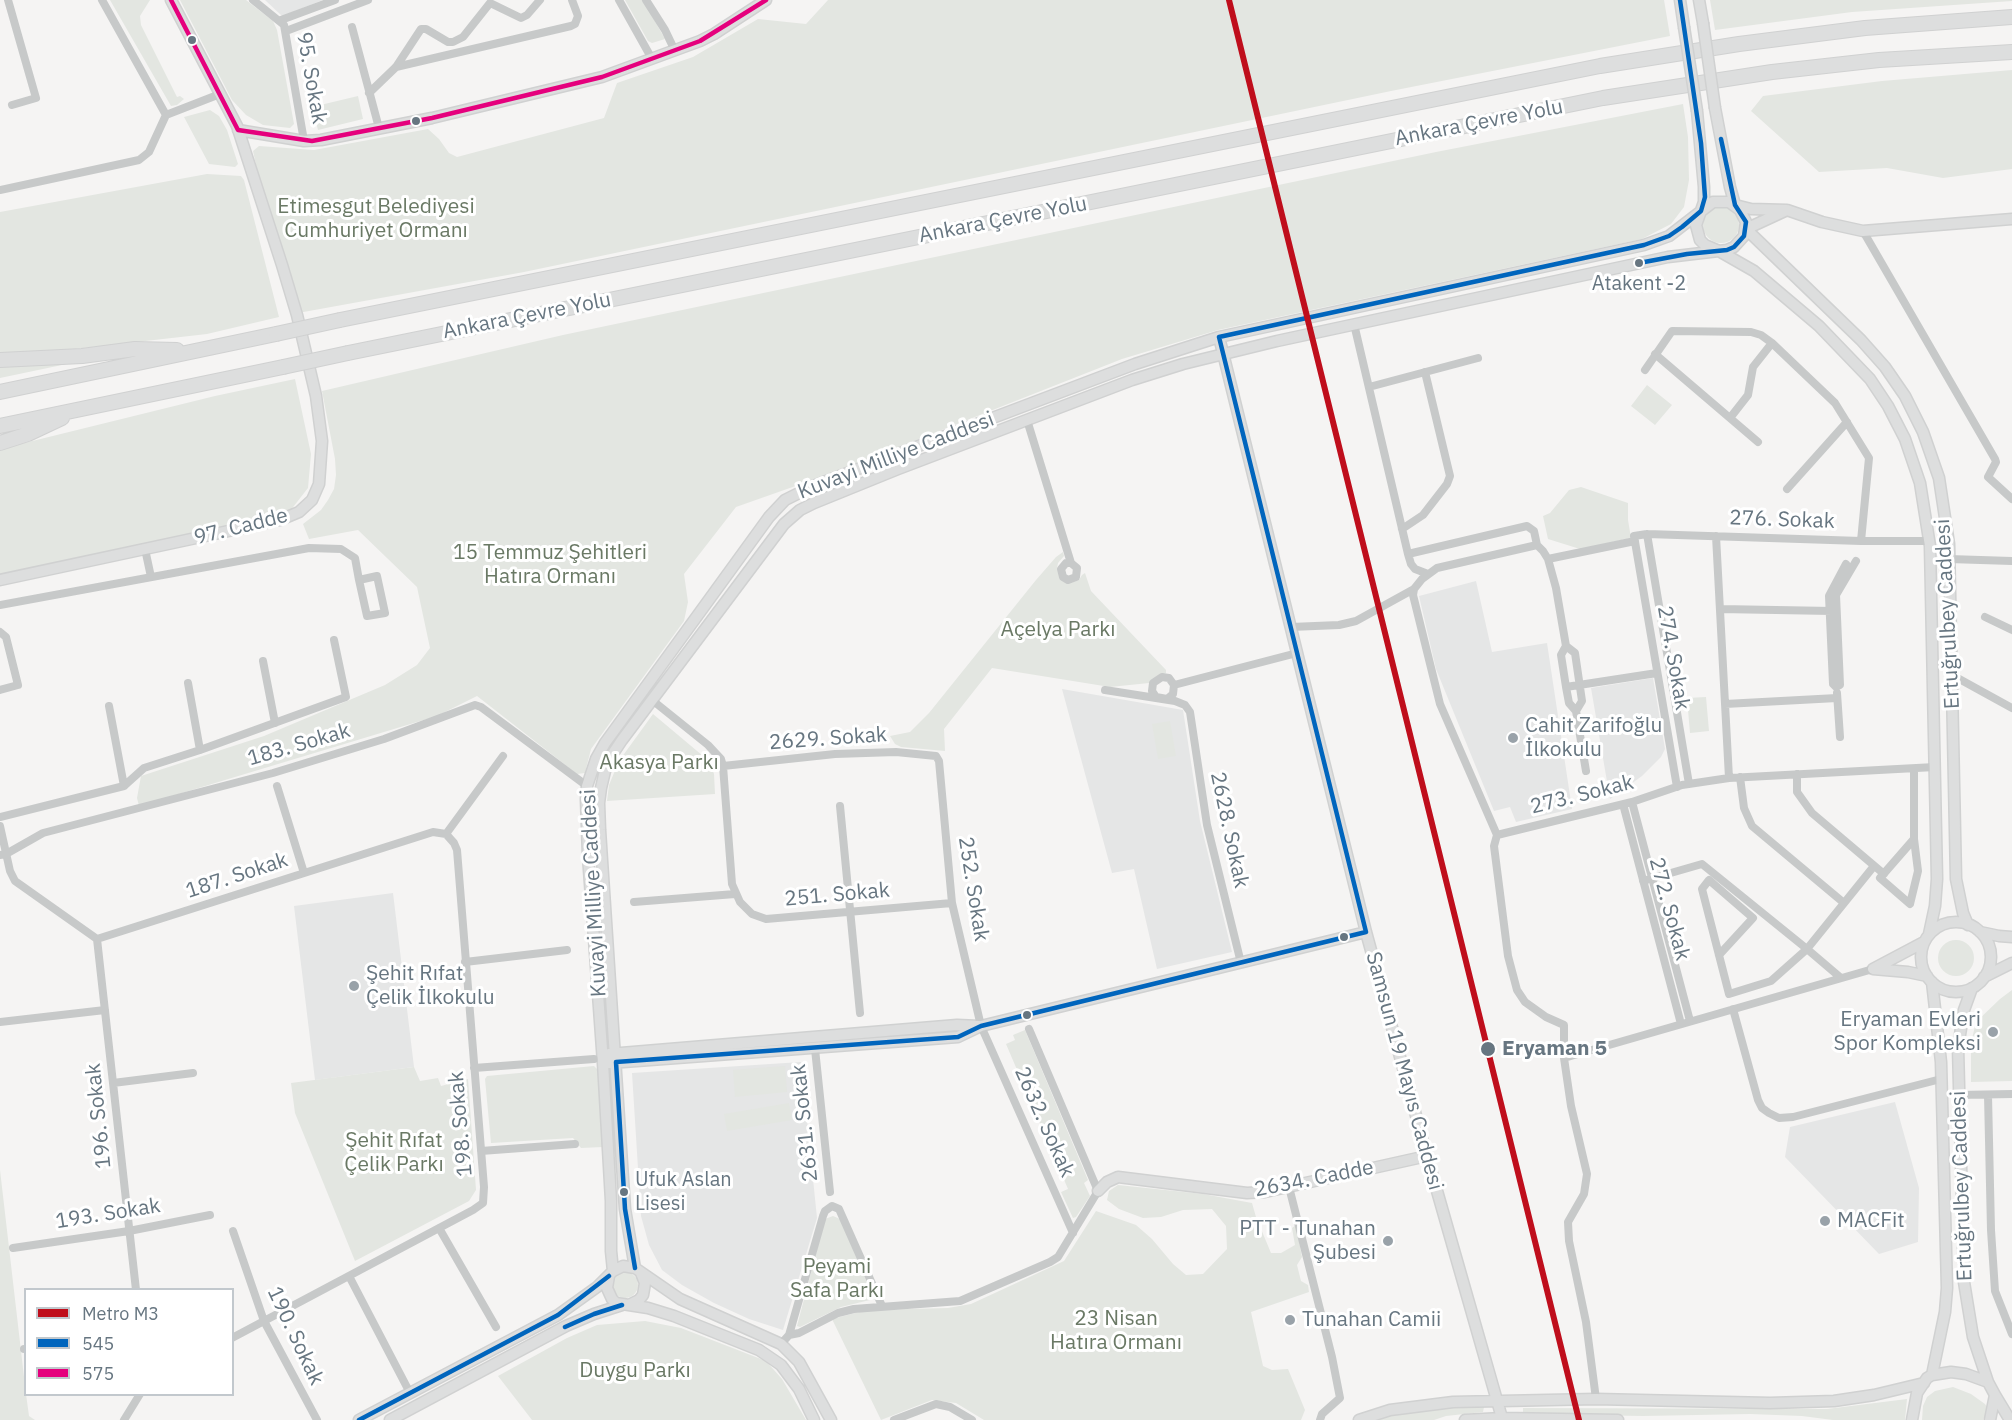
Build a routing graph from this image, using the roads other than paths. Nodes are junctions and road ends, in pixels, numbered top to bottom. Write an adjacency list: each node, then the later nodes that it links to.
1 (8, 0): 24 (street)
2 (102, 0): 25 (street)
3 (171, 0): 23 (main road, 97. Cadde)
4 (253, 0): 15 (street, 95. Sokak)
5 (335, 0): 15 (street)
6 (368, 0): 17 (street)
7 (540, 0): 21 (street)
8 (572, 0): 21 (street)
9 (619, 0): 20 (street)
10 (646, 0): 18 (street)
11 (765, 0): 18 (main road)
12 (1680, 0): 32 (main road, Ertuğrulbey Caddesi, bridge)
13 (1699, 0): 30 (main road, Ertuğrulbey Caddesi, bridge)
14 (2012, 17): 40 (highway, Ankara Çevre Yolu, bridge)
15 (280, 20): 17 (street, 95. Sokak)
16 (352, 27): 22 (street)
17 (286, 31): 28 (street, 95. Sokak)
18 (675, 51): 20 (main road)
19 (2012, 52): 49 (highway, Ankara Çevre Yolu, bridge)
20 (652, 59): 26 (main road)
21 (396, 67): 22 (street)
22 (369, 93): 26 (street)
23 (220, 94): 25 (street); 27 (main road, 97. Cadde)
24 (12, 105)
25 (166, 115): 29 (street)
26 (379, 128): 28 (main road)
27 (238, 130): 28 (main road); 65 (main road, 97. Cadde)
28 (304, 141)
29 (0, 190)
30 (1736, 205): 31 (main road); 32 (main road); 34 (main road, Ertuğrulbey Caddesi)
31 (1787, 210): 34 (main road); 35 (main road)
32 (1701, 211): 36 (main road, Ertuğrulbey Caddesi); 38 (main road, Kuvayi Milliye Caddesi)
33 (2012, 219): 35 (main road)
34 (1746, 229): 36 (main road); 68 (main road, Ertuğrulbey Caddesi)
35 (1863, 231): 57 (street)
36 (1719, 251): 37 (main road, Kuvayi Milliye Caddesi); 63 (main road, Ertuğrulbey Caddesi)
37 (1354, 324): 41 (main road, Kuvayi Milliye Caddesi); 47 (street)
38 (1219, 337): 41 (main road, Samsun 19 Mayıs Caddesi); 78 (main road, Kuvayi Milliye Caddesi)
39 (1772, 343): 42 (street); 50 (street); 52 (street)
40 (203, 350): 44 (highway); 48 (highway, Ankara Çevre Yolu)
41 (1223, 353): 51 (main road, Kuvayi Milliye Caddesi); 84 (main road, Samsun 19 Mayıs Caddesi)
42 (1655, 354): 45 (street); 50 (street)
43 (1478, 358): 46 (street)
44 (0, 360)
45 (1645, 370)
46 (1425, 372): 47 (street); 58 (street)
47 (1369, 387): 58 (street)
48 (0, 392)
49 (86, 408): 53 (highway, Ankara Çevre Yolu); 55 (highway)
50 (1730, 418): 54 (street)
51 (1027, 420): 71 (street); 79 (main road, Kuvayi Milliye Caddesi)
52 (1847, 422): 56 (street); 62 (street)
53 (0, 426)
54 (1758, 442)
55 (0, 443)
56 (1787, 489)
57 (2012, 499)
58 (1402, 529): 66 (street)
59 (1647, 534): 60 (street, 276. Sokak); 61 (street, 276. Sokak); 118 (street, 274. Sokak)
60 (1716, 536): 62 (street, 276. Sokak); 81 (street)
61 (1635, 539): 67 (street, 276. Sokak); 91 (street, 274. Sokak)
62 (1862, 541): 63 (street, 276. Sokak)
63 (1929, 541): 112 (main road, Ertuğrulbey Caddesi)
64 (1537, 545): 66 (street); 67 (street); 73 (street)
65 (145, 549): 74 (street); 75 (main road, 97. Cadde)
66 (1408, 555): 73 (street)
67 (1548, 559): 88 (street)
68 (1949, 559): 70 (street); 92 (main road, Ertuğrulbey Caddesi)
69 (1856, 561): 82 (street)
70 (2012, 561)
71 (1071, 563)
72 (1845, 564): 82 (street)
73 (1428, 574): 77 (street)
74 (151, 578): 76 (street); 80 (street)
75 (0, 580)
76 (359, 580): 76 (street)
77 (1414, 589): 84 (street); 129 (street)
78 (715, 592): 79 (main road); 121 (main road, Kuvayi Milliye Caddesi)
79 (726, 600): 101 (main road, Kuvayi Milliye Caddesi)
80 (0, 605)
81 (1720, 609): 82 (street); 102 (street)
82 (1833, 611): 99 (street)
83 (1985, 616): 85 (street)
84 (1291, 627): 89 (main road, Samsun 19 Mayıs Caddesi)
85 (2012, 630)
86 (0, 632): 97 (street)
87 (334, 640): 106 (street)
88 (1566, 646): 95 (street); 96 (street)
89 (1297, 653): 94 (street); 144 (main road, Samsun 19 Mayıs Caddesi)
90 (263, 661): 106 (street)
91 (1657, 673): 95 (street); 122 (street, 274. Sokak)
92 (1952, 675): 104 (street); 142 (main road, Ertuğrulbey Caddesi)
93 (188, 683): 108 (street)
94 (1174, 685): 100 (street); 100 (street)
95 (1580, 685): 96 (street); 105 (street)
96 (1566, 687): 105 (street)
97 (0, 690)
98 (1105, 690): 100 (street)
99 (1837, 698): 102 (street); 107 (street)
100 (1160, 699): 152 (street, 2628. Sokak)
101 (652, 700): 111 (street); 168 (main road, Kuvayi Milliye Caddesi)
102 (1725, 704): 117 (street)
103 (109, 706): 119 (street)
104 (2012, 708)
105 (1576, 711): 114 (street)
106 (274, 723): 108 (street)
107 (1840, 737)
108 (200, 750): 119 (street)
109 (503, 756): 128 (street)
110 (936, 756): 111 (street, 2629. Sokak); 139 (street, 252. Sokak)
111 (723, 766): 137 (street)
112 (1935, 767): 113 (street, 273. Sokak); 146 (main road, Ertuğrulbey Caddesi)
113 (1914, 768): 115 (street, 273. Sokak); 130 (street)
114 (1586, 771)
115 (1797, 774): 116 (street, 273. Sokak); 132 (street)
116 (1740, 777): 117 (street, 273. Sokak); 140 (street)
117 (1729, 778): 118 (street, 273. Sokak)
118 (1689, 784): 122 (street, 273. Sokak)
119 (124, 786): 126 (street)
120 (277, 786): 133 (street)
121 (587, 786): 131 (street, 183. Sokak); 170 (main road, Kuvayi Milliye Caddesi)
122 (1677, 787): 123 (street, 273. Sokak)
123 (1632, 802): 124 (street, 273. Sokak); 135 (street, 272. Sokak)
124 (1623, 804): 129 (street, 273. Sokak); 136 (street, 272. Sokak)
125 (840, 806): 141 (street)
126 (0, 817)
127 (0, 826): 131 (street)
128 (446, 834): 133 (street, 187. Sokak); 151 (street, 198. Sokak)
129 (1497, 835): 169 (street)
130 (1914, 839): 134 (street); 134 (street)
131 (3, 855): 147 (street)
132 (1874, 866): 134 (street); 140 (street)
133 (304, 873): 147 (street, 187. Sokak)
134 (1884, 874)
135 (1652, 878): 136 (street); 148 (street); 162 (street, 272. Sokak)
136 (1643, 880): 164 (street, 272. Sokak)
137 (735, 894): 138 (street); 141 (street, 251. Sokak)
138 (634, 902)
139 (952, 903): 141 (street, 251. Sokak); 165 (street, 252. Sokak)
140 (1844, 903): 148 (street)
141 (850, 912): 161 (street)
142 (1968, 925): 143 (main road); 146 (main road)
143 (1979, 931): 145 (main road); 155 (main road)
144 (1366, 932): 152 (main road); 180 (main road, Samsun 19 Mayıs Caddesi)
145 (2012, 937)
146 (1927, 938): 154 (main road); 157 (main road)
147 (98, 939): 159 (street, 196. Sokak)
148 (1807, 949): 150 (street); 156 (street)
149 (567, 950): 151 (street)
150 (1719, 955): 150 (street)
151 (465, 962): 171 (street, 198. Sokak)
152 (1241, 963): 165 (main road)
153 (2012, 963): 155 (main road)
154 (1873, 969): 156 (street); 157 (main road)
155 (1984, 977): 158 (main road)
156 (1841, 978): 160 (street)
157 (1929, 979): 158 (main road); 173 (main road, Ertuğrulbey Caddesi)
158 (1972, 988): 176 (main road, Ertuğrulbey Caddesi)
159 (105, 1010): 163 (street); 174 (street, 196. Sokak)
160 (1733, 1010): 162 (street); 173 (street)
161 (860, 1013)
162 (1690, 1021): 164 (street)
163 (0, 1022)
164 (1681, 1024): 169 (street)
165 (981, 1026): 167 (main road); 168 (main road); 188 (street, 2632. Sokak)
166 (1029, 1029): 182 (street)
167 (815, 1049): 168 (main road); 183 (street, 2631. Sokak)
168 (616, 1058): 170 (main road); 190 (main road, Kuvayi Milliye Caddesi)
169 (1564, 1058): 207 (street)
170 (600, 1059): 171 (street); 191 (main road, Kuvayi Milliye Caddesi)
171 (474, 1068): 179 (street, 198. Sokak)
172 (193, 1073): 174 (street)
173 (1941, 1079): 202 (main road, Ertuğrulbey Caddesi)
174 (113, 1083): 186 (street, 196. Sokak)
175 (2012, 1094): 177 (street)
176 (1958, 1095): 177 (street); 203 (main road, Ertuğrulbey Caddesi)
177 (1988, 1095): 198 (street)
178 (575, 1144): 179 (street)
179 (481, 1151): 185 (street, 198. Sokak)
180 (1427, 1156): 181 (main road, 2634. Cadde); 208 (main road, Samsun 19 Mayıs Caddesi)
181 (1289, 1187): 182 (main road, 2634. Cadde); 218 (street)
182 (1098, 1191): 188 (street, 2632. Sokak)
183 (830, 1192)
184 (210, 1215): 186 (street, 193. Sokak)
185 (439, 1228): 192 (street, 198. Sokak); 197 (street)
186 (129, 1231): 189 (street, 193. Sokak); 193 (street, 196. Sokak)
187 (233, 1231): 196 (street, 190. Sokak)
188 (1072, 1233): 195 (street, 2632. Sokak)
189 (13, 1248)
190 (637, 1270): 191 (main road); 194 (main road); 201 (main road)
191 (611, 1273): 194 (main road); 204 (main road)
192 (349, 1276): 196 (street, 198. Sokak); 204 (street)
193 (136, 1288)
194 (625, 1305): 213 (main road); 214 (main road)
195 (882, 1306): 199 (street, 2632. Sokak); 199 (street, 2631. Sokak)
196 (264, 1321): 200 (street, 198. Sokak); 211 (street, 190. Sokak)
197 (496, 1328)
198 (2012, 1334)
199 (789, 1335): 201 (street, 2632. Sokak)
200 (234, 1337)
201 (781, 1344): 215 (main road)
202 (1928, 1379): 203 (main road); 207 (main road); 222 (main road, Ertuğrulbey Caddesi)
203 (1988, 1382): 205 (main road, Ertuğrulbey Caddesi)
204 (410, 1393): 212 (main road)
205 (1995, 1395): 223 (main road); 224 (main road, Ertuğrulbey Caddesi)
206 (139, 1396): 210 (street)
207 (1596, 1399): 208 (main road)
208 (1497, 1401): 209 (main road, Samsun 19 Mayıs Caddesi); 219 (main road)
209 (1503, 1419): 220 (main road); 221 (main road)
210 (124, 1420)
211 (317, 1420)
212 (359, 1420)
213 (390, 1420)
214 (814, 1420)
215 (831, 1420)
216 (894, 1420): 217 (street)
217 (972, 1420)
218 (1320, 1420)
219 (1359, 1420)
220 (1465, 1420)
221 (1618, 1420)
222 (1912, 1420)
223 (1990, 1420)
224 (2010, 1420)

